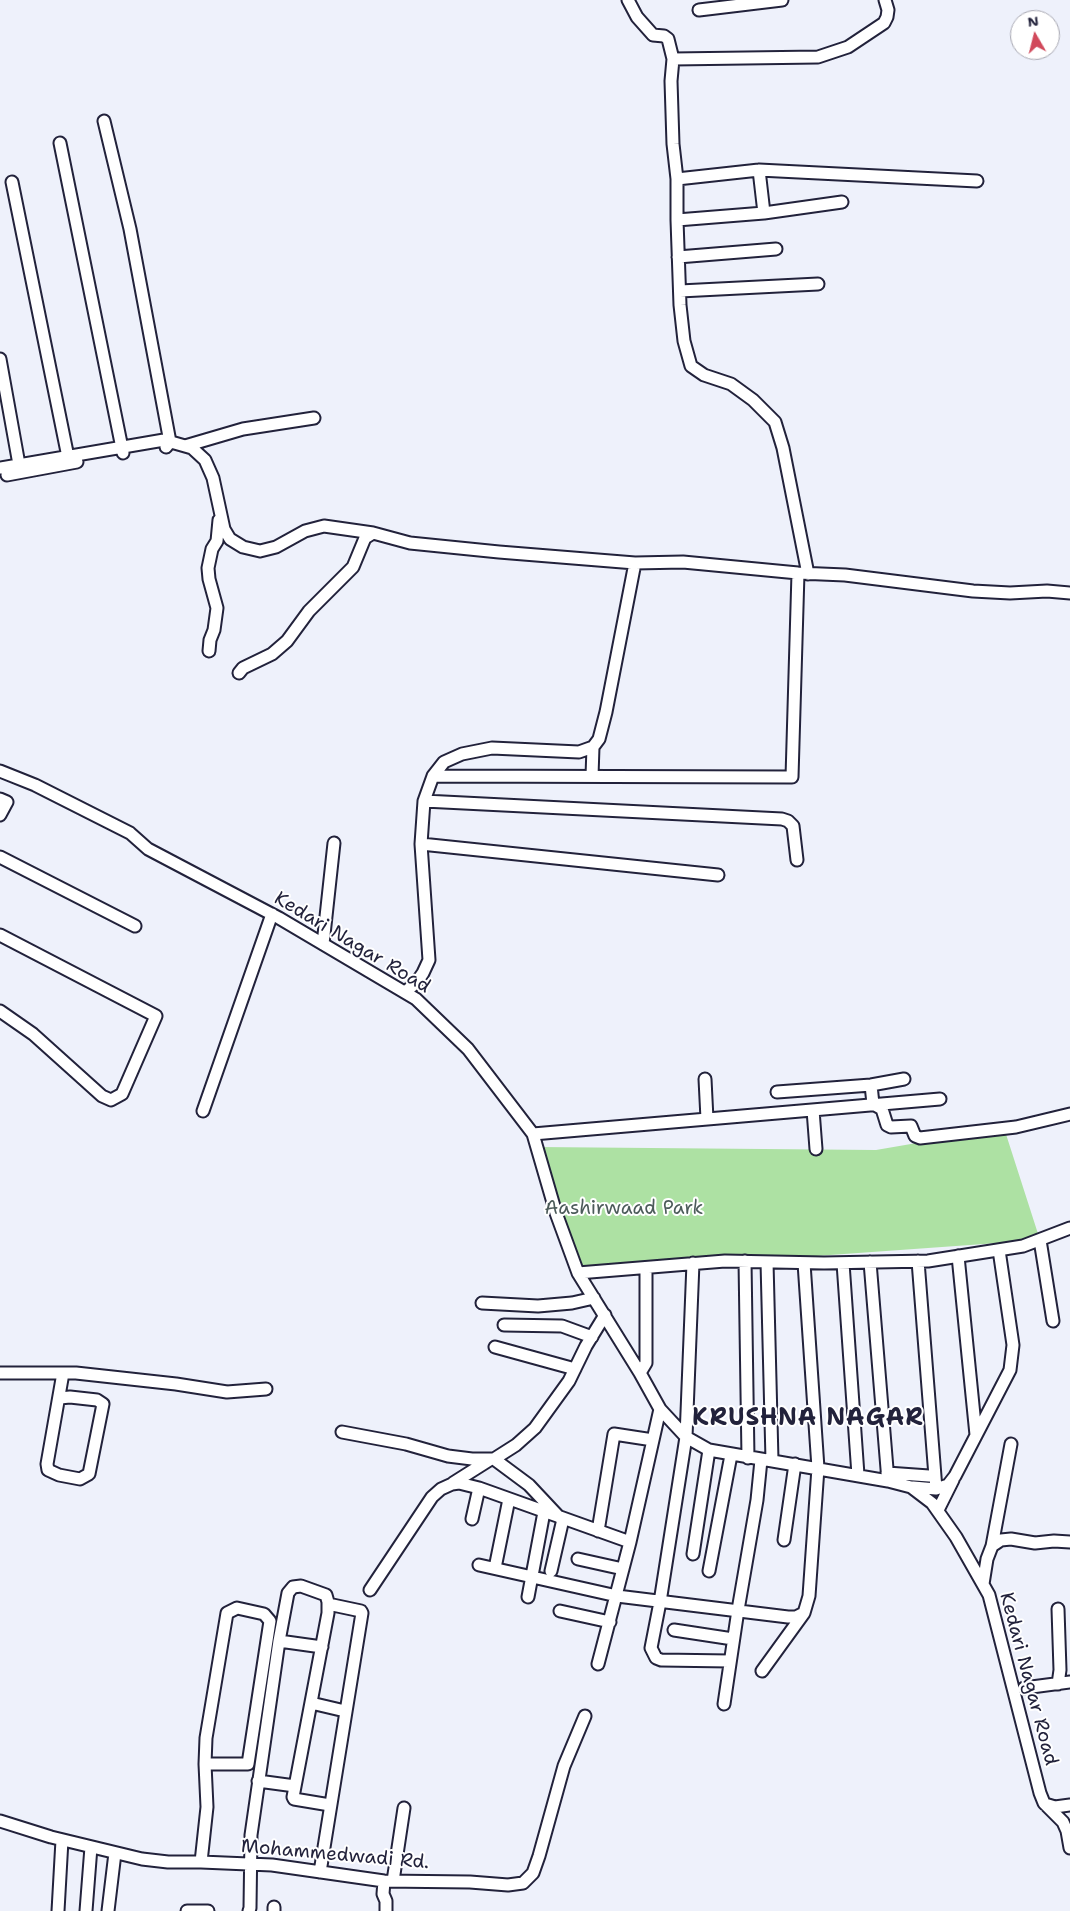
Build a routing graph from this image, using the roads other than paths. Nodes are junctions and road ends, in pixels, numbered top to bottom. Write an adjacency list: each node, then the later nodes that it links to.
1 (628, 0): 6 (street)
2 (636, 0): 6 (street)
3 (782, 0): 5 (street)
4 (885, 0): 7 (street)
5 (699, 10)
6 (636, 14): 7 (street)
7 (673, 59): 11 (street)
8 (104, 121): 23 (street)
9 (60, 143): 25 (street)
10 (759, 170): 11 (street); 12 (street); 15 (street)
11 (677, 179): 16 (street)
12 (977, 181)
13 (12, 182): 26 (street)
14 (842, 202): 15 (street)
15 (764, 213): 16 (street)
16 (677, 220): 18 (street)
17 (776, 249): 18 (street)
18 (678, 257): 20 (street)
19 (818, 284): 20 (street)
20 (680, 291): 33 (street)
21 (0, 359): 28 (street)
22 (314, 418): 24 (street)
23 (170, 442): 24 (street); 25 (street)
24 (185, 446): 30 (street)
25 (122, 450): 26 (street)
26 (69, 460): 28 (street)
27 (0, 468): 28 (street)
28 (19, 469): 29 (street)
29 (0, 476)
30 (220, 509): 31 (street); 35 (street)
31 (373, 533): 32 (street); 36 (street)
32 (635, 563): 33 (street); 37 (street)
33 (803, 574): 34 (street); 40 (street)
34 (1070, 593)
35 (209, 651)
36 (239, 674)
37 (593, 747): 39 (street); 40 (street)
38 (0, 771): 49 (street, Kedari Nagar Road)
39 (433, 776): 40 (street); 42 (street)
40 (592, 776)
41 (3, 801): 43 (street)
42 (424, 801): 45 (street); 47 (street)
43 (0, 815)
44 (334, 843): 52 (street)
45 (422, 844): 48 (street); 53 (street)
46 (0, 857): 50 (street)
47 (797, 860)
48 (718, 875)
49 (272, 914): 52 (street, Kedari Nagar Road); 62 (street)
50 (136, 926)
51 (0, 935): 54 (street)
52 (323, 944): 53 (street, Kedari Nagar Road)
53 (405, 992): 65 (street, Kedari Nagar Road)
54 (0, 1012)
55 (705, 1079): 64 (street)
56 (904, 1079): 57 (street)
57 (871, 1085): 58 (street); 60 (street)
58 (777, 1092)
59 (940, 1099): 60 (street)
60 (873, 1104): 61 (street); 63 (street)
61 (813, 1110): 64 (street); 66 (street)
62 (203, 1112)
63 (1070, 1114)
64 (708, 1119): 65 (street)
65 (533, 1134): 79 (street, Kedari Nagar Road)
66 (816, 1149)
67 (1070, 1228): 68 (street)
68 (1040, 1240): 69 (street); 83 (street)
69 (999, 1250): 70 (street); 95 (street)
70 (958, 1256): 72 (street); 95 (street)
71 (745, 1261): 73 (street); 75 (street); 101 (street)
72 (918, 1261): 74 (street); 113 (street)
73 (767, 1262): 76 (street); 103 (street)
74 (870, 1262): 77 (street); 109 (street)
75 (693, 1263): 78 (street); 96 (street)
76 (804, 1263): 77 (street); 105 (street)
77 (843, 1263): 106 (street)
78 (646, 1268): 79 (street); 90 (street)
79 (578, 1273): 80 (street, Kedari Nagar Road)
80 (594, 1298): 81 (street); 82 (street, Kedari Nagar Road)
81 (482, 1303)
82 (605, 1315): 85 (street); 90 (street, Kedari Nagar Road)
83 (1052, 1321)
84 (504, 1326): 85 (street)
85 (592, 1337): 87 (street)
86 (495, 1346): 87 (street)
87 (575, 1369): 102 (street)
88 (0, 1373): 89 (street)
89 (63, 1373): 91 (street); 92 (street)
90 (640, 1373): 93 (street, Kedari Nagar Road)
91 (266, 1389)
92 (60, 1398): 92 (street)
93 (660, 1410): 96 (street, Kedari Nagar Road); 97 (street)
94 (342, 1432): 102 (street)
95 (976, 1435): 108 (street)
96 (686, 1437): 99 (street, Kedari Nagar Road); 136 (street)
97 (653, 1440): 119 (street); 121 (street)
98 (1011, 1444): 123 (street)
99 (709, 1450): 100 (street, Kedari Nagar Road); 124 (street)
100 (731, 1455): 101 (street, Kedari Nagar Road); 130 (street)
101 (748, 1458): 103 (street, Kedari Nagar Road)
102 (493, 1459): 110 (street); 117 (street)
103 (766, 1460): 104 (street, Kedari Nagar Road); 139 (street)
104 (795, 1464): 105 (street, Kedari Nagar Road); 120 (street)
105 (818, 1468): 106 (street, Kedari Nagar Road); 141 (street)
106 (858, 1475): 109 (street, Kedari Nagar Road)
107 (929, 1476): 109 (street)
108 (955, 1476): 113 (street); 115 (street)
109 (887, 1477): 111 (street, Kedari Nagar Road)
110 (452, 1484): 112 (street); 133 (street)
111 (912, 1487): 113 (street); 115 (street, Kedari Nagar Road)
112 (479, 1488): 114 (street); 118 (street)
113 (936, 1489)
114 (509, 1499): 116 (street); 127 (street)
115 (938, 1510): 132 (street, Kedari Nagar Road)
116 (544, 1512): 117 (street); 131 (street)
117 (561, 1518): 119 (street); 129 (street)
118 (472, 1519)
119 (598, 1531): 121 (street)
120 (784, 1540)
121 (630, 1542): 128 (street)
122 (1070, 1542): 123 (street)
123 (992, 1546): 132 (street)
124 (693, 1554)
125 (578, 1559): 128 (street)
126 (479, 1565): 127 (street)
127 (495, 1568): 131 (street)
128 (623, 1569): 134 (street)
129 (551, 1571)
130 (709, 1571)
131 (531, 1576): 134 (street); 135 (street)
132 (982, 1584): 160 (street, Kedari Nagar Road)
133 (370, 1590)
134 (617, 1596): 136 (street); 142 (street)
135 (528, 1597)
136 (660, 1602): 139 (street); 147 (street)
137 (328, 1604): 145 (street); 146 (street); 155 (street)
138 (1058, 1609): 151 (street)
139 (738, 1610): 141 (street); 144 (street)
140 (560, 1611): 142 (street)
141 (804, 1613): 149 (street)
142 (610, 1622): 148 (street)
143 (674, 1630): 144 (street)
144 (733, 1639): 147 (street)
145 (279, 1642): 146 (street); 158 (street)
146 (322, 1647): 153 (street)
147 (730, 1661): 154 (street)
148 (598, 1664)
149 (762, 1671)
150 (1070, 1682): 151 (street)
151 (1058, 1684): 152 (street)
152 (1024, 1688)
153 (311, 1703): 155 (street); 159 (street)
154 (724, 1704)
155 (345, 1712): 161 (street)
156 (585, 1716): 172 (street, Mohammedwadi Rd.)
157 (205, 1764): 157 (street); 169 (street)
158 (258, 1781): 159 (street); 170 (street)
159 (295, 1786): 161 (street)
160 (1044, 1803): 162 (street); 167 (street, Kedari Nagar Road)
161 (330, 1805): 171 (street)
162 (1070, 1805)
163 (404, 1808): 172 (street)
164 (0, 1821): 165 (street, Mohammedwadi Rd.)
165 (62, 1840): 166 (street, Mohammedwadi Rd.); 174 (street)
166 (91, 1848): 168 (street, Mohammedwadi Rd.); 175 (street)
167 (1070, 1848)
168 (116, 1853): 169 (street, Mohammedwadi Rd.); 176 (street)
169 (201, 1862): 170 (street, Mohammedwadi Rd.)
170 (250, 1864): 171 (street, Mohammedwadi Rd.); 179 (street)
171 (320, 1872): 172 (street, Mohammedwadi Rd.)
172 (389, 1881): 173 (street)
173 (386, 1906)
174 (58, 1911)
175 (86, 1911)
176 (108, 1911)
177 (187, 1911): 178 (street)
178 (208, 1911)
179 (249, 1911)

